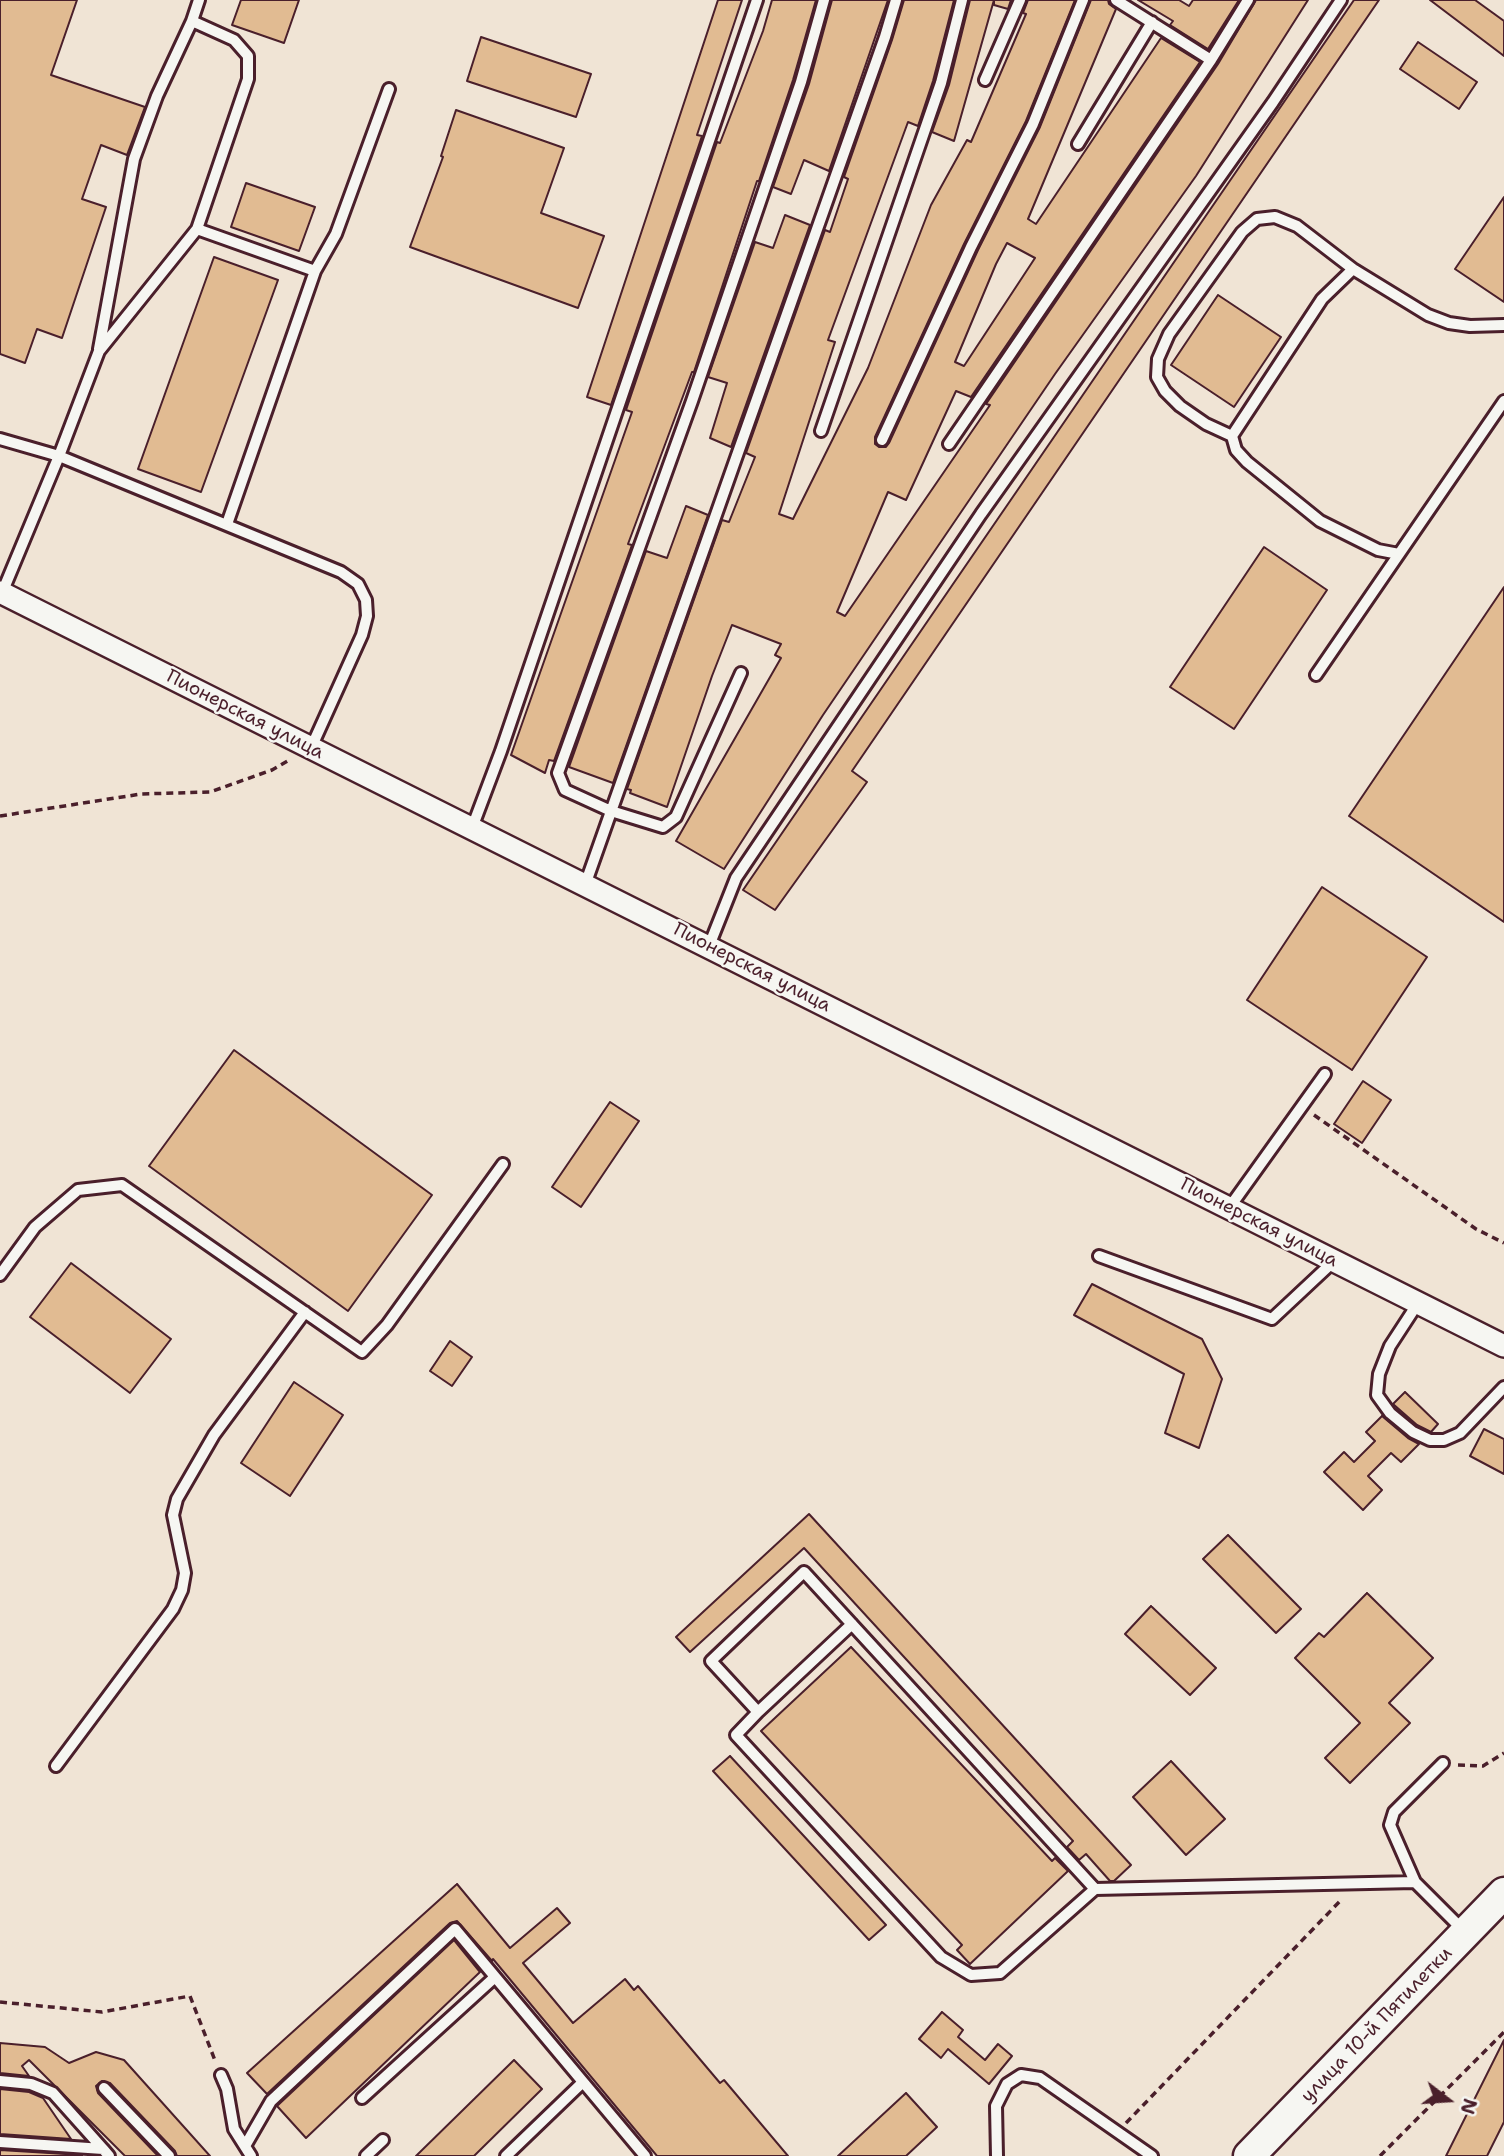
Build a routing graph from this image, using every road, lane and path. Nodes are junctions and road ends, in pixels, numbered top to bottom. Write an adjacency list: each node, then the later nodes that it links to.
1 (199, 0): 11 (lane)
2 (757, 0): 37 (lane)
3 (824, 0): 35 (lane)
4 (896, 0): 35 (lane)
5 (962, 0): 23 (lane)
6 (1020, 0): 14 (lane)
7 (1083, 0): 26 (lane)
8 (1116, 0): 12 (lane)
9 (1248, 0): 13 (lane)
10 (1341, 0): 39 (lane)
11 (192, 21): 17 (lane); 21 (lane)
12 (1152, 22): 13 (lane); 16 (lane)
13 (1211, 60): 27 (lane)
14 (985, 80)
15 (389, 89): 19 (lane)
16 (1078, 144)
17 (197, 229): 19 (lane); 21 (lane)
18 (1353, 269): 20 (lane); 24 (lane); 24 (lane)
19 (315, 271): 29 (lane)
20 (1504, 325)
21 (99, 351): 28 (lane)
22 (1504, 401): 30 (lane)
23 (821, 431)
24 (1232, 436): 30 (lane)
25 (0, 439): 28 (lane)
26 (882, 440)
27 (949, 444)
28 (59, 456): 29 (lane); 31 (lane)
29 (227, 524): 34 (lane)
30 (1399, 554): 33 (lane)
31 (1, 592): 34 (street, Пионерская улица)
32 (741, 673): 35 (lane)
33 (1316, 675)
34 (311, 748): 36 (path); 37 (street, Пионерская улица)
35 (611, 811): 38 (lane)
36 (0, 816)
37 (472, 828): 38 (street, Пионерская улица)
38 (585, 885): 39 (street, Пионерская улица)
39 (709, 946): 43 (street, Пионерская улица)
40 (1325, 1074): 41 (lane)
41 (1302, 1106): 43 (lane); 44 (path)
42 (503, 1164): 49 (lane)
43 (1229, 1208): 46 (street, Пионерская улица)
44 (1504, 1243)
45 (1099, 1256): 46 (lane)
46 (1334, 1261): 48 (street, Пионерская улица)
47 (0, 1275): 49 (lane)
48 (1418, 1303): 50 (street, Пионерская улица); 51 (lane)
49 (305, 1312): 56 (lane)
50 (1504, 1346)
51 (1504, 1387)
52 (852, 1624): 53 (lane); 53 (lane); 59 (lane)
53 (758, 1712): 59 (lane)
54 (1504, 1753): 55 (path)
55 (1443, 1763): 57 (lane)
56 (56, 1766)
57 (1415, 1882): 58 (lane); 61 (lane)
58 (1358, 1883): 59 (lane); 70 (path)
59 (1095, 1889)
60 (1501, 1901): 61 (main road, улица 10-й Пятилетки)
61 (1466, 1933): 82 (main road, улица 10-й Пятилетки)
62 (495, 1978): 67 (lane); 69 (lane); 73 (lane)
63 (0, 2002): 65 (path)
64 (1504, 2032): 83 (path)
65 (221, 2075): 73 (lane)
66 (0, 2081): 74 (lane)
67 (583, 2082): 78 (lane); 79 (lane)
68 (104, 2088): 75 (lane)
69 (362, 2098)
70 (1117, 2132): 80 (lane); 81 (lane)
71 (383, 2140): 77 (lane)
72 (0, 2142): 74 (lane)
73 (245, 2146): 76 (lane)
74 (106, 2153)
75 (169, 2156)
76 (251, 2156)
77 (366, 2156)
78 (506, 2156)
79 (645, 2156)
80 (997, 2156)
81 (1152, 2156)
82 (1250, 2156)
83 (1380, 2156)

